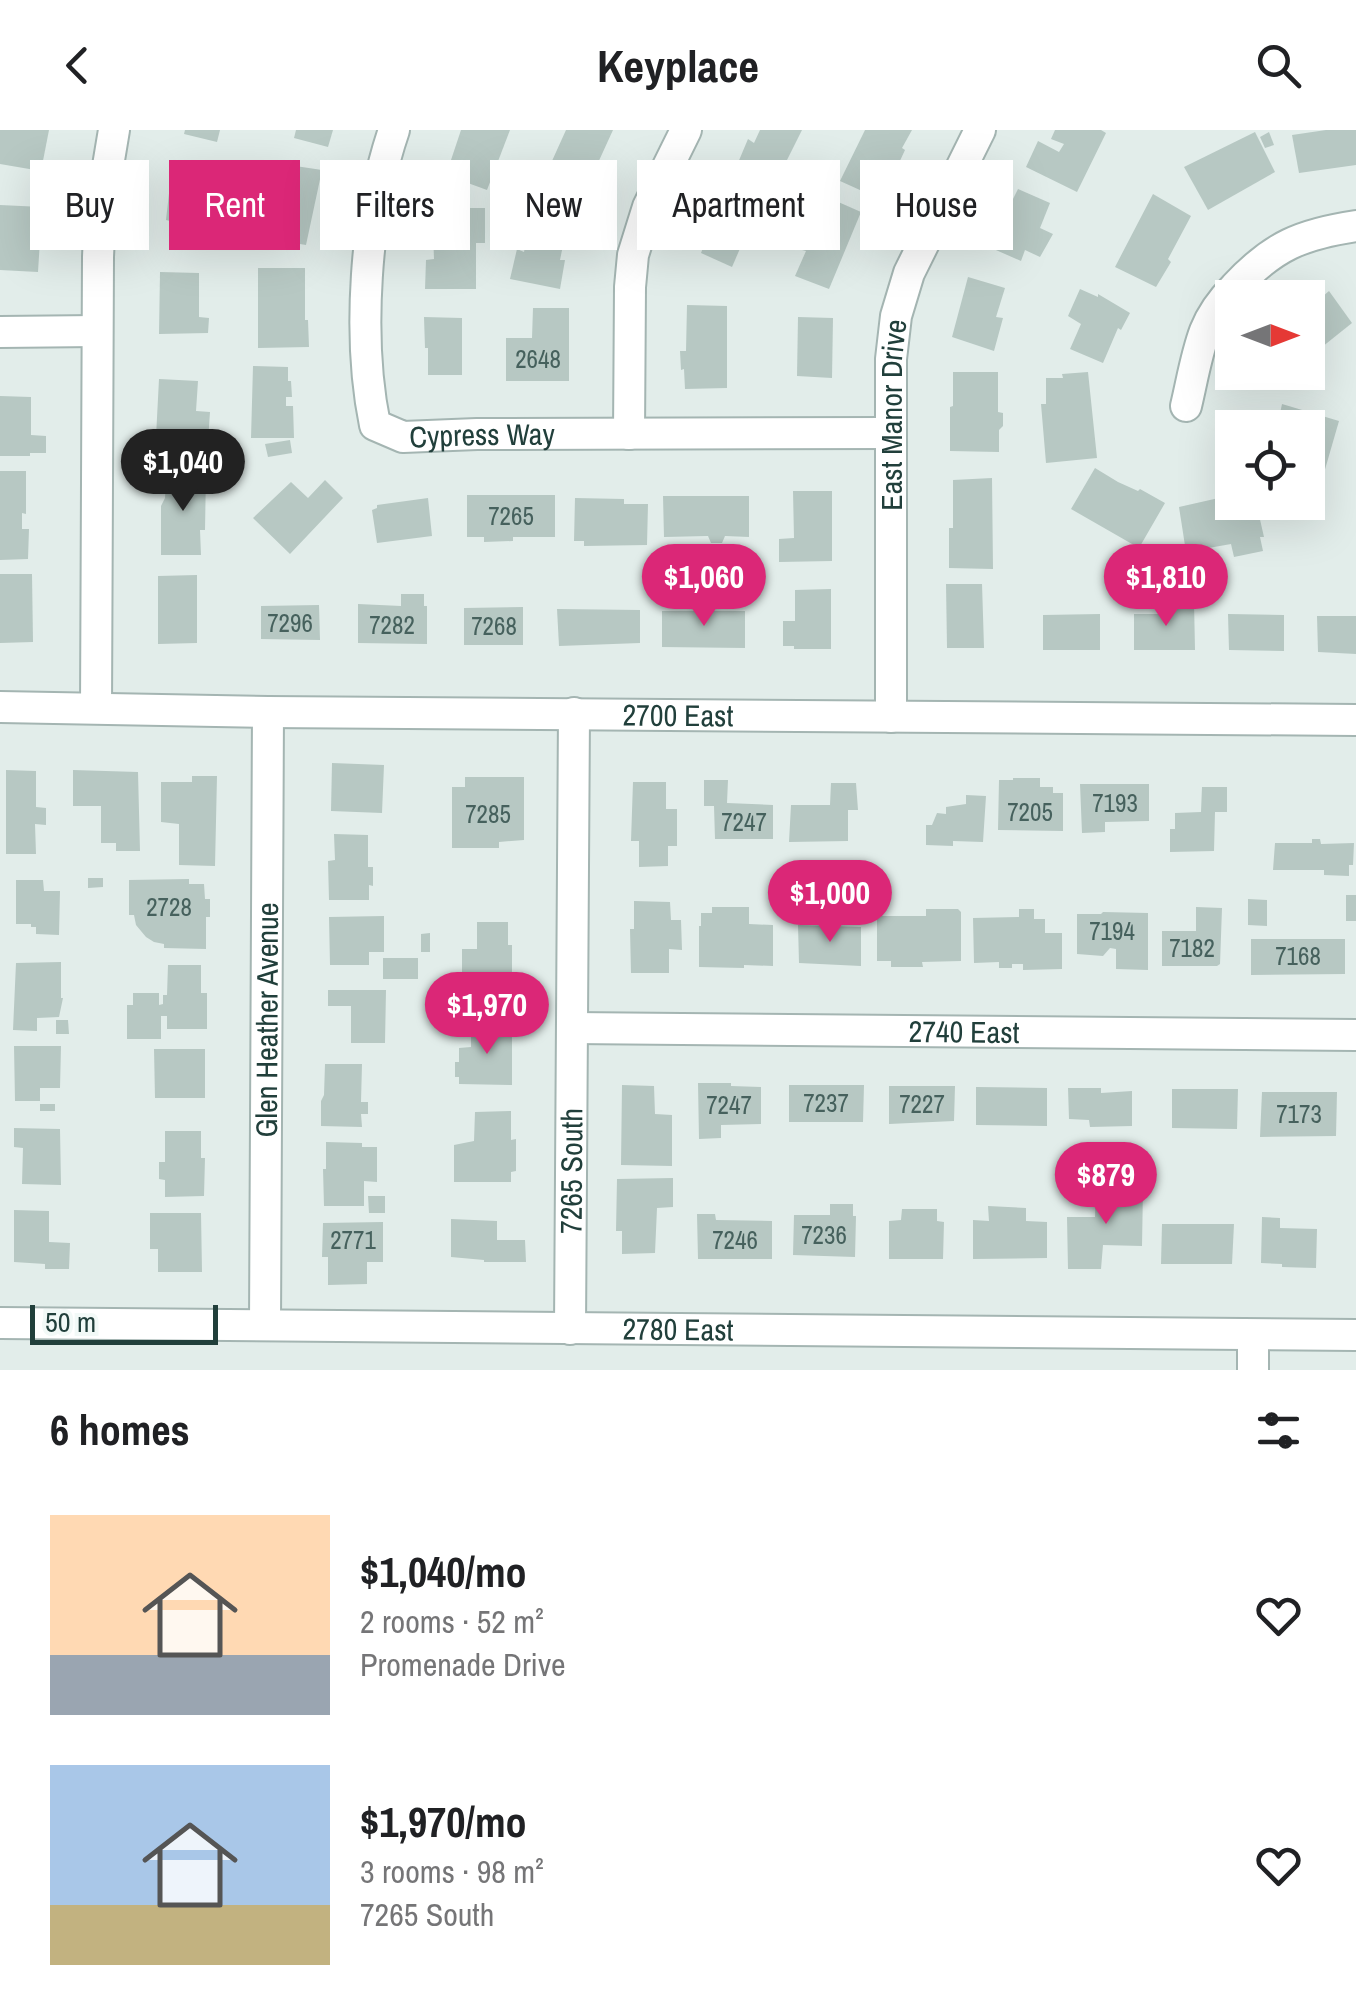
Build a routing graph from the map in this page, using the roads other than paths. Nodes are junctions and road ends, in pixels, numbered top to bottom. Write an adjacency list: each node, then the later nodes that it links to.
1 (114, 130): 6 (street)
2 (394, 130): 10 (street, Cypress Way)
3 (686, 130): 10 (street)
4 (980, 130): 9 (street, East Manor Drive)
5 (1356, 226): 8 (street)
6 (97, 330): 7 (street); 12 (street)
7 (0, 332)
8 (1186, 406)
9 (891, 433): 10 (street, Cypress Way); 15 (street, East Manor Drive)
10 (629, 434)
11 (0, 707): 12 (street, 2700 East)
12 (96, 708): 13 (street, 2700 East)
13 (268, 712): 14 (street, 2700 East); 20 (street, Glen Heather Avenue)
14 (574, 713): 15 (street, 2700 East); 17 (street, 7265 South)
15 (891, 717): 16 (street, 2700 East)
16 (1356, 720)
17 (572, 1028): 18 (street, 2740 East); 21 (street, 7265 South)
18 (1356, 1035)
19 (0, 1323): 20 (street, 2780 East)
20 (265, 1326): 21 (street, 2780 East)
21 (570, 1328): 22 (street, 2780 East)
22 (1253, 1334): 23 (street, 2780 East); 24 (street)
23 (1356, 1335)
24 (1253, 1370)

